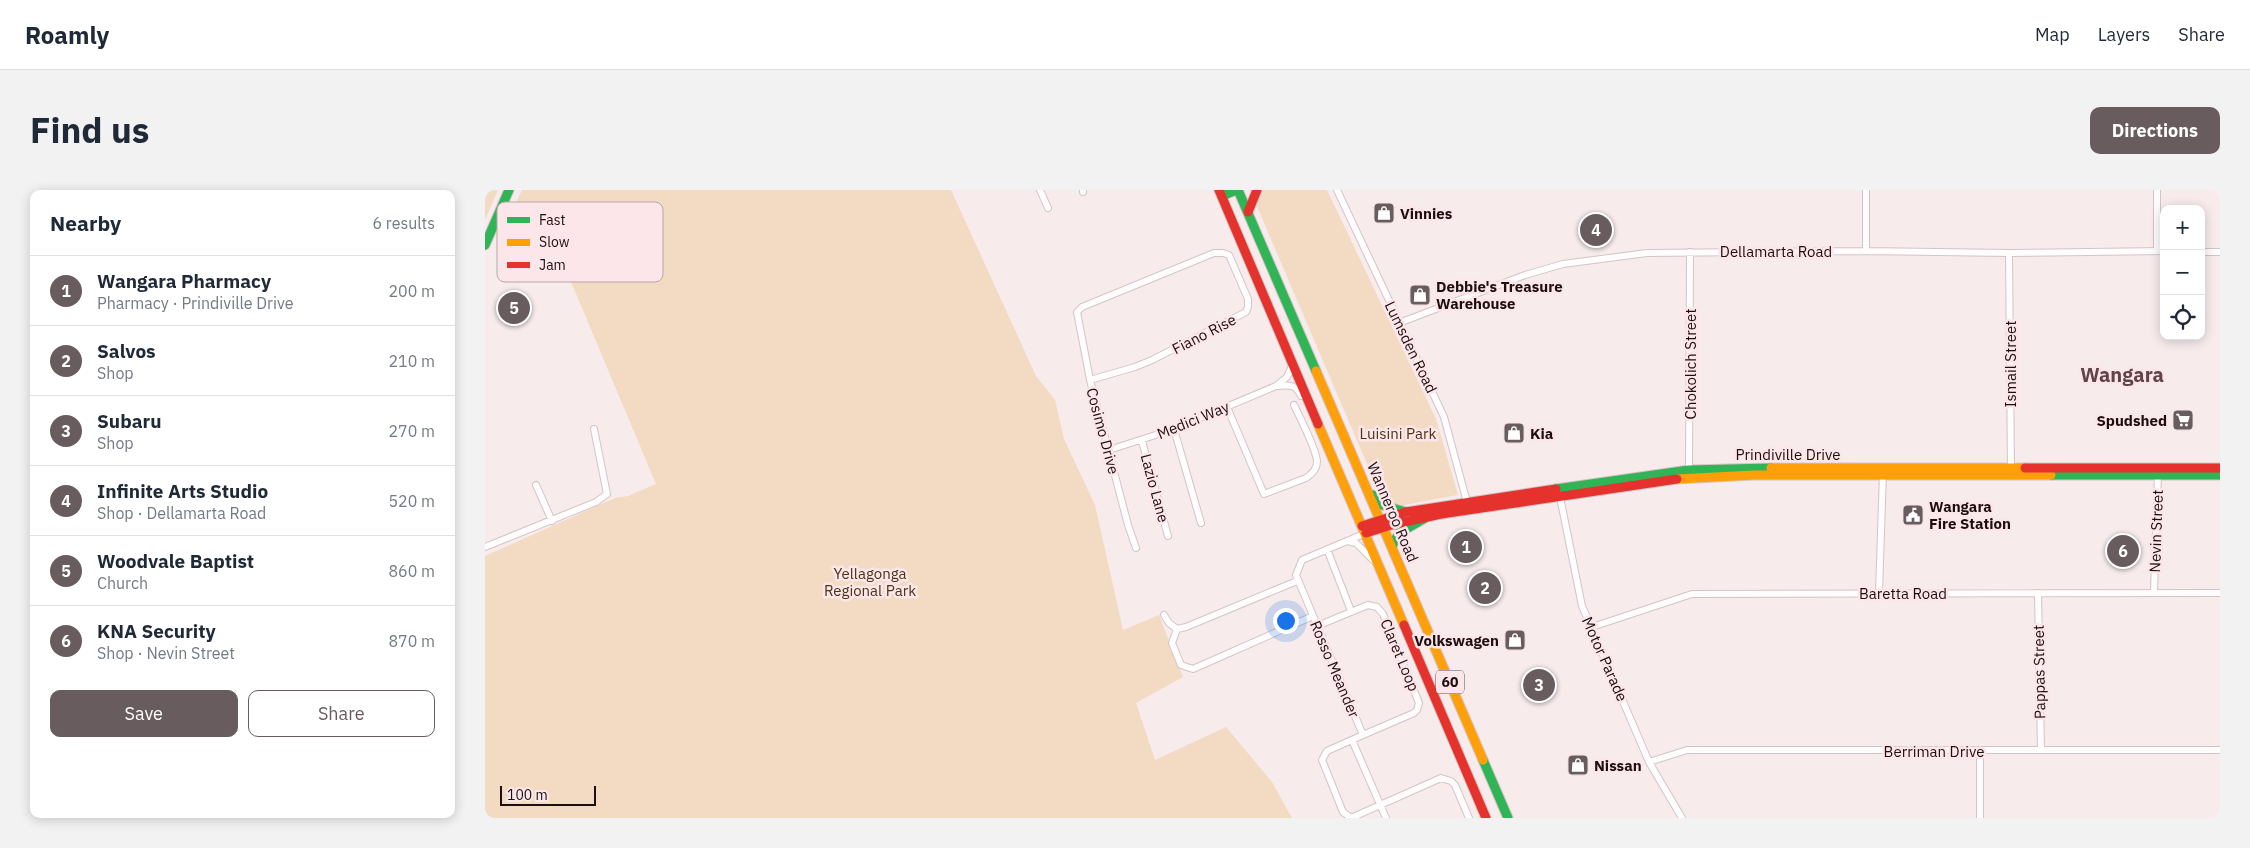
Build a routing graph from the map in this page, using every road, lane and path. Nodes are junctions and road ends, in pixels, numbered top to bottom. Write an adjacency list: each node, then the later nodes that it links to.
1 (509, 190): 9 (main road)
2 (1040, 190): 10 (street)
3 (1237, 190): 8 (main road); 11 (main road, Wanneroo Road / 60)
4 (1257, 190): 11 (main road)
5 (1337, 190): 22 (street, Lumsden Road)
6 (1867, 190): 15 (street)
7 (2157, 190): 14 (street)
8 (1221, 193): 23 (main road, 60)
9 (504, 202)
10 (1048, 208)
11 (1248, 212): 40 (main road, Wanneroo Road / 60)
12 (497, 218): 13 (main road)
13 (485, 245)
14 (2161, 250)
15 (1866, 251): 17 (street, Dellamarta Road); 20 (street, Dellamarta Road)
16 (2160, 251): 20 (street, Dellamarta Road)
17 (1690, 252): 22 (street, Dellamarta Road); 36 (street, Chokolich Street)
18 (2205, 252): 19 (street)
19 (2220, 252)
20 (2009, 253): 35 (street, Ismail Street)
21 (1077, 312): 24 (street, Cosimo Drive); 24 (street, Fiano Rise)
22 (1399, 323): 42 (street, Lumsden Road)
23 (1293, 364): 25 (street, Medici Way); 27 (main road, 60)
24 (1090, 380): 32 (street, Cosimo Drive)
25 (1276, 386): 27 (street); 28 (street, Medici Way)
26 (1294, 405): 28 (street)
27 (1310, 406): 48 (main road, 60)
28 (1227, 407): 30 (street, Medici Way)
29 (594, 429): 45 (street)
30 (1174, 429): 31 (street, Medici Way); 47 (street)
31 (1142, 441): 32 (street, Medici Way); 49 (street, Lazio Lane)
32 (1109, 450): 54 (street, Cosimo Drive)
33 (2220, 468): 37 (main road, Prindiville Drive)
34 (1883, 471): 35 (main road, Prindiville Drive); 36 (main road, Prindiville Drive); 58 (street)
35 (2011, 472): 37 (main road, Prindiville Drive)
36 (1689, 473): 41 (main road, Prindiville Drive)
37 (2158, 473): 38 (main road, Prindiville Drive); 59 (street, Nevin Street)
38 (2220, 475)
39 (536, 485): 45 (street)
40 (1367, 488): 43 (main road); 46 (main road, Wanneroo Road / 60)
41 (1559, 492): 42 (main road, Prindiville Drive); 66 (street, Motor Parade)
42 (1468, 506): 43 (main road, Prindiville Drive); 44 (main road, Prindiville Drive)
43 (1406, 512): 46 (main road, Prindiville Drive)
44 (1425, 518): 46 (main road, Prindiville Drive); 53 (main road)
45 (552, 521): 52 (street)
46 (1383, 523): 48 (main road, Prindiville Drive); 53 (main road, Wanneroo Road / 60)
47 (1201, 524)
48 (1364, 530): 51 (street); 56 (main road, 60)
49 (1168, 536)
50 (485, 537): 52 (street)
51 (1346, 541): 55 (street); 56 (street)
52 (487, 546)
53 (1392, 546): 79 (main road, Wanneroo Road / 60)
54 (1136, 548)
55 (1327, 550): 57 (street); 62 (street)
56 (1381, 569): 78 (main road, 60)
57 (1297, 581): 64 (street, Rosso Meander); 67 (street)
58 (1879, 592): 61 (street, Baretta Road); 66 (street, Baretta Road)
59 (2154, 592): 60 (street, Baretta Road); 61 (street, Baretta Road)
60 (2220, 593)
61 (2038, 594): 70 (street, Pappas Street)
62 (1351, 611): 65 (street, Claret Loop); 68 (street, Claret Loop)
63 (1165, 615): 67 (street)
64 (1313, 616): 65 (street, Rosso Meander); 67 (street)
65 (1317, 626): 68 (street, Rosso Meander)
66 (1592, 626): 73 (street, Motor Parade)
67 (1177, 629)
68 (1363, 735): 69 (street, Rosso Meander)
69 (1352, 740): 74 (street); 75 (street, Rosso Meander)
70 (2041, 750): 71 (street, Berriman Drive); 72 (street, Berriman Drive)
71 (2220, 750)
72 (1980, 751): 73 (street, Berriman Drive); 81 (street)
73 (1649, 762): 80 (street, Motor Parade)
74 (1379, 804): 75 (street); 76 (street); 77 (street)
75 (1351, 818)
76 (1386, 818)
77 (1469, 818)
78 (1486, 818)
79 (1508, 818)
80 (1682, 818)
81 (1980, 818)

